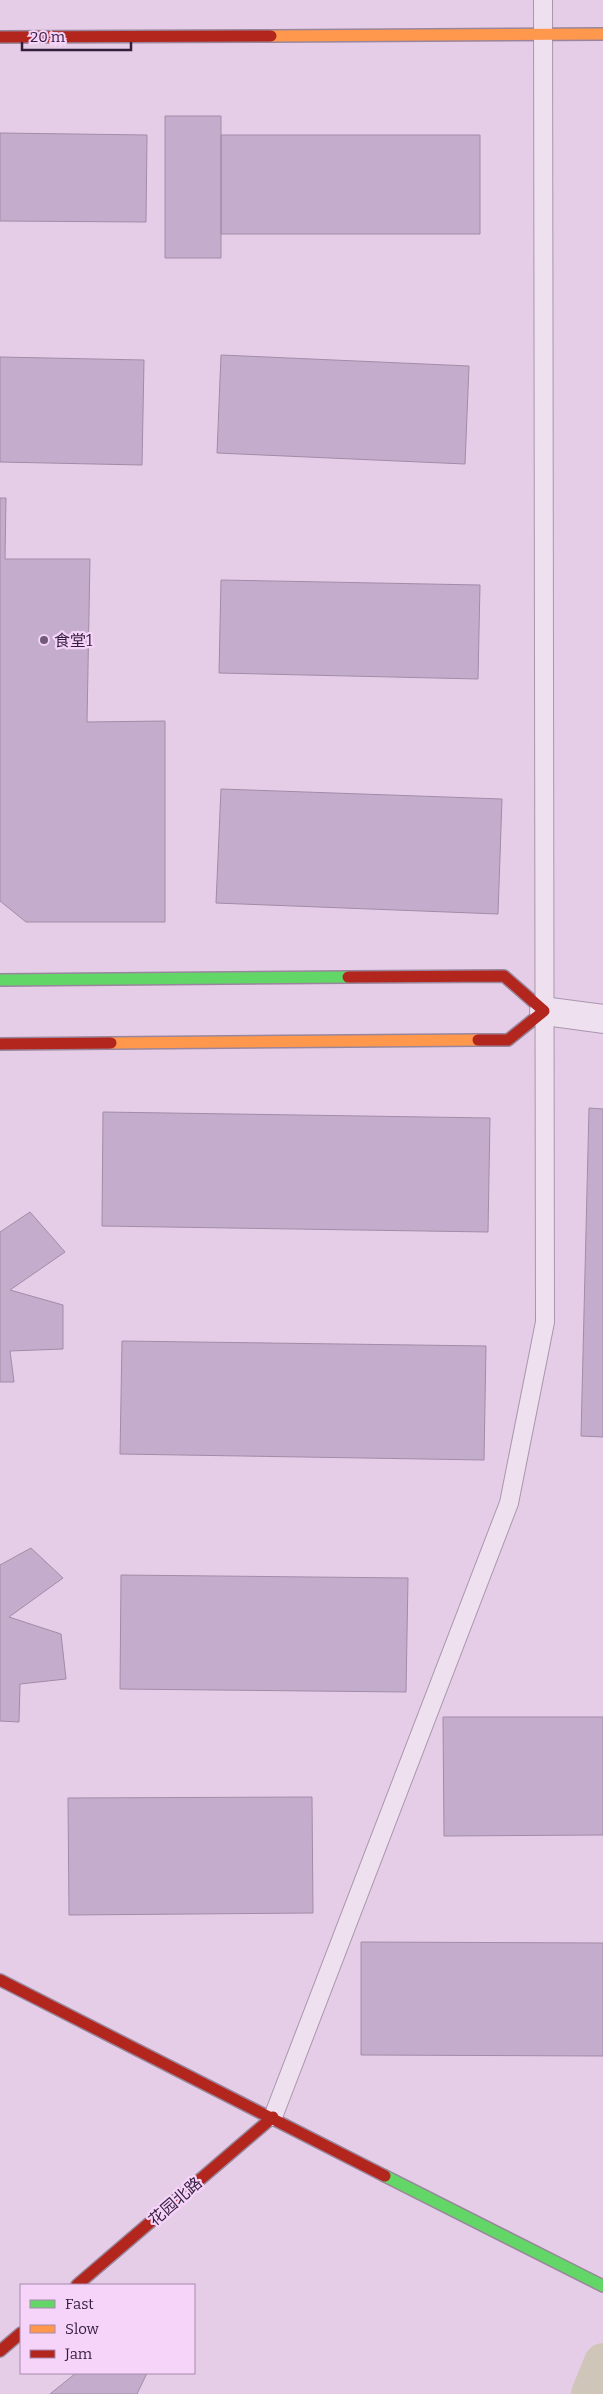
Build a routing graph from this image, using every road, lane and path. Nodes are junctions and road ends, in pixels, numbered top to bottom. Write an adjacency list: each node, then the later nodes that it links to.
1 (543, 0): 3 (lane)
2 (603, 34): 3 (street)
3 (543, 35): 4 (street); 6 (lane)
4 (0, 37)
5 (0, 980): 6 (street)
6 (544, 1011): 7 (street); 8 (street); 10 (lane)
7 (603, 1019)
8 (0, 1044)
9 (0, 1980): 10 (street)
10 (273, 2117): 11 (street, 花园北路); 12 (street)
11 (78, 2284)
12 (603, 2286)
13 (20, 2334): 14 (street)
14 (0, 2351)

